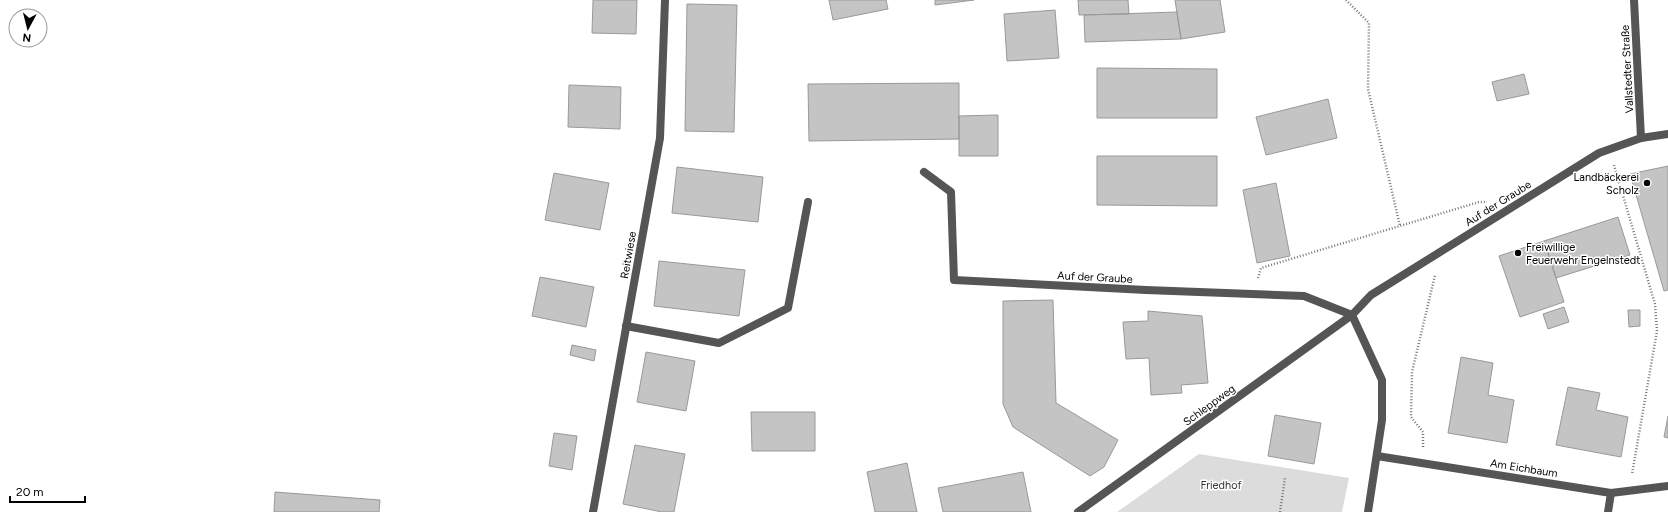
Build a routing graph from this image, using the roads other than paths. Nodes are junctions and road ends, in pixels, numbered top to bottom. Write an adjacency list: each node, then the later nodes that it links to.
1 (665, 0): 8 (street, Reitwiese)
2 (1634, 0): 4 (street, Vallstedter Straße)
3 (1668, 134): 4 (street, Auf der Graube)
4 (1641, 138): 7 (street, Auf der Graube)
5 (924, 172): 7 (street, Auf der Graube)
6 (808, 202): 8 (street)
7 (1352, 315): 9 (street); 13 (street, Schleppweg)
8 (626, 326): 12 (street, Reitwiese)
9 (1377, 456): 11 (street, Am Eichbaum); 14 (street)
10 (1668, 486): 11 (street, Am Eichbaum)
11 (1611, 492): 15 (street)
12 (593, 512)
13 (1078, 512)
14 (1368, 512)
15 (1608, 512)

